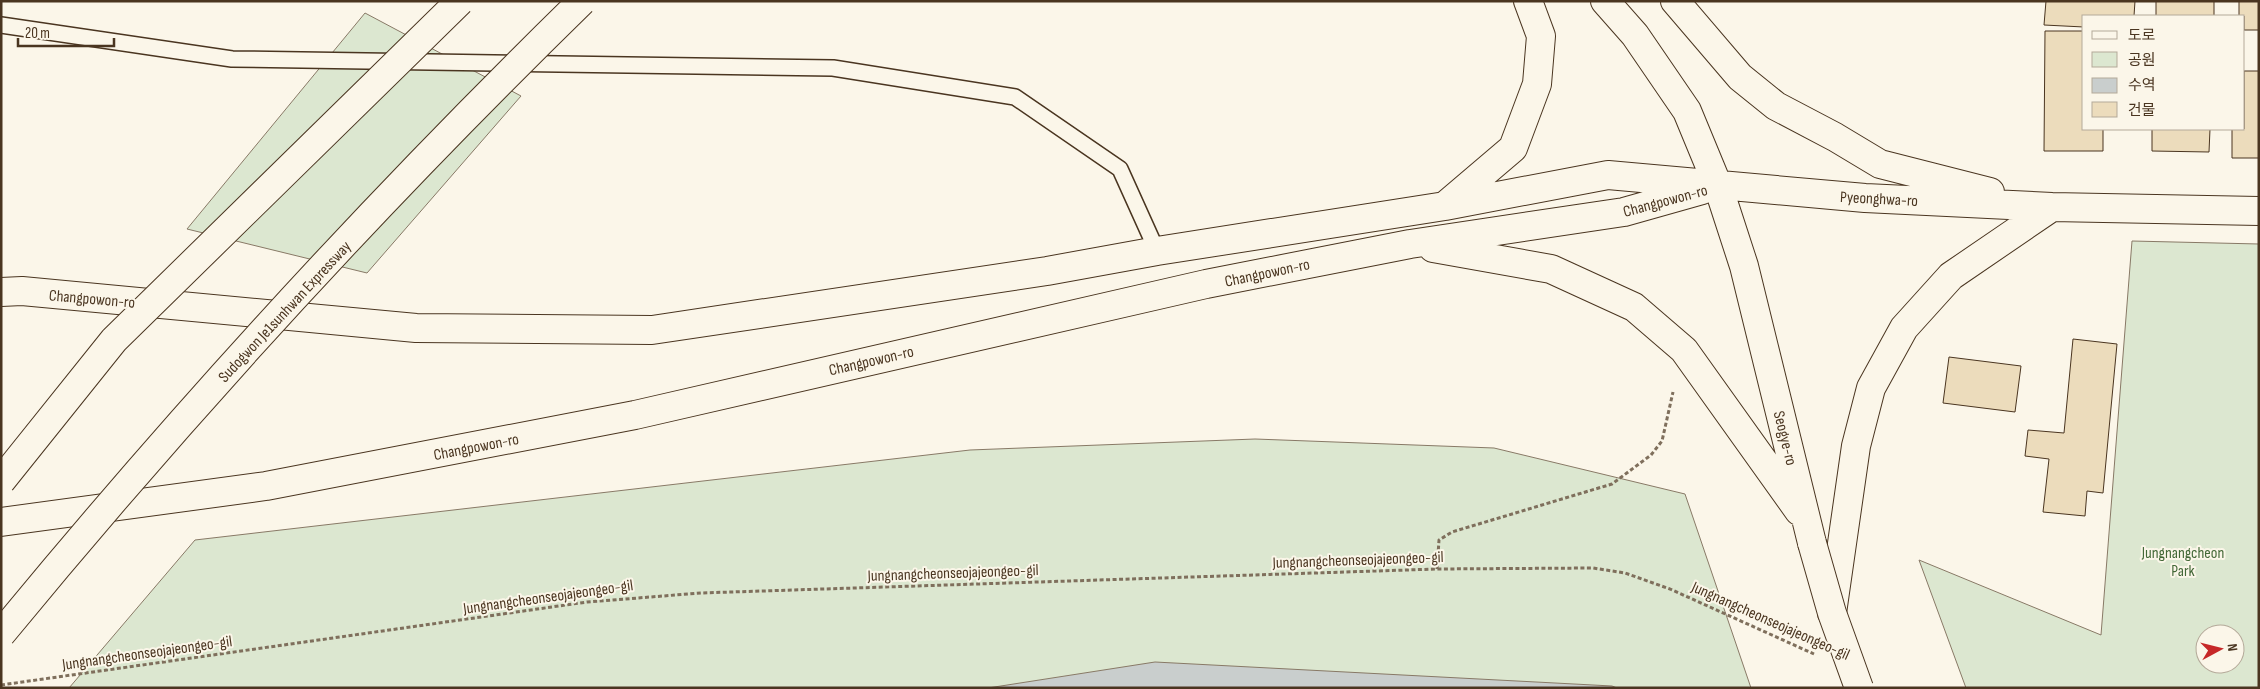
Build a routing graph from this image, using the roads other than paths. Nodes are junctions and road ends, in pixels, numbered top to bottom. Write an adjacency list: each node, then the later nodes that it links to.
1 (460, 1): 14 (main road, bridge)
2 (582, 1): 18 (main road, Sudogwon Je1sunhwan Expressway, bridge)
3 (1528, 1): 8 (main road)
4 (1605, 1): 7 (main road)
5 (1675, 1): 9 (main road)
6 (1, 25): 12 (lane)
7 (1718, 186): 8 (main road, Changpowon-ro); 9 (main road, Pyeonghwa-ro); 11 (main road, Changpowon-ro); 16 (main road, Seogye-ro)
8 (1445, 206): 12 (main road, Changpowon-ro)
9 (2052, 207): 10 (main road, Pyeonghwa-ro); 17 (main road)
10 (2259, 211)
11 (1410, 244): 15 (main road, Changpowon-ro); 16 (main road)
12 (1157, 252): 13 (main road, Changpowon-ro)
13 (1, 292)
14 (1, 481)
15 (1, 522)
16 (1809, 533): 17 (main road, Seogye-ro, bridge)
17 (1832, 613): 19 (main road, Seogye-ro, bridge)
18 (1, 634)
19 (1859, 688)

